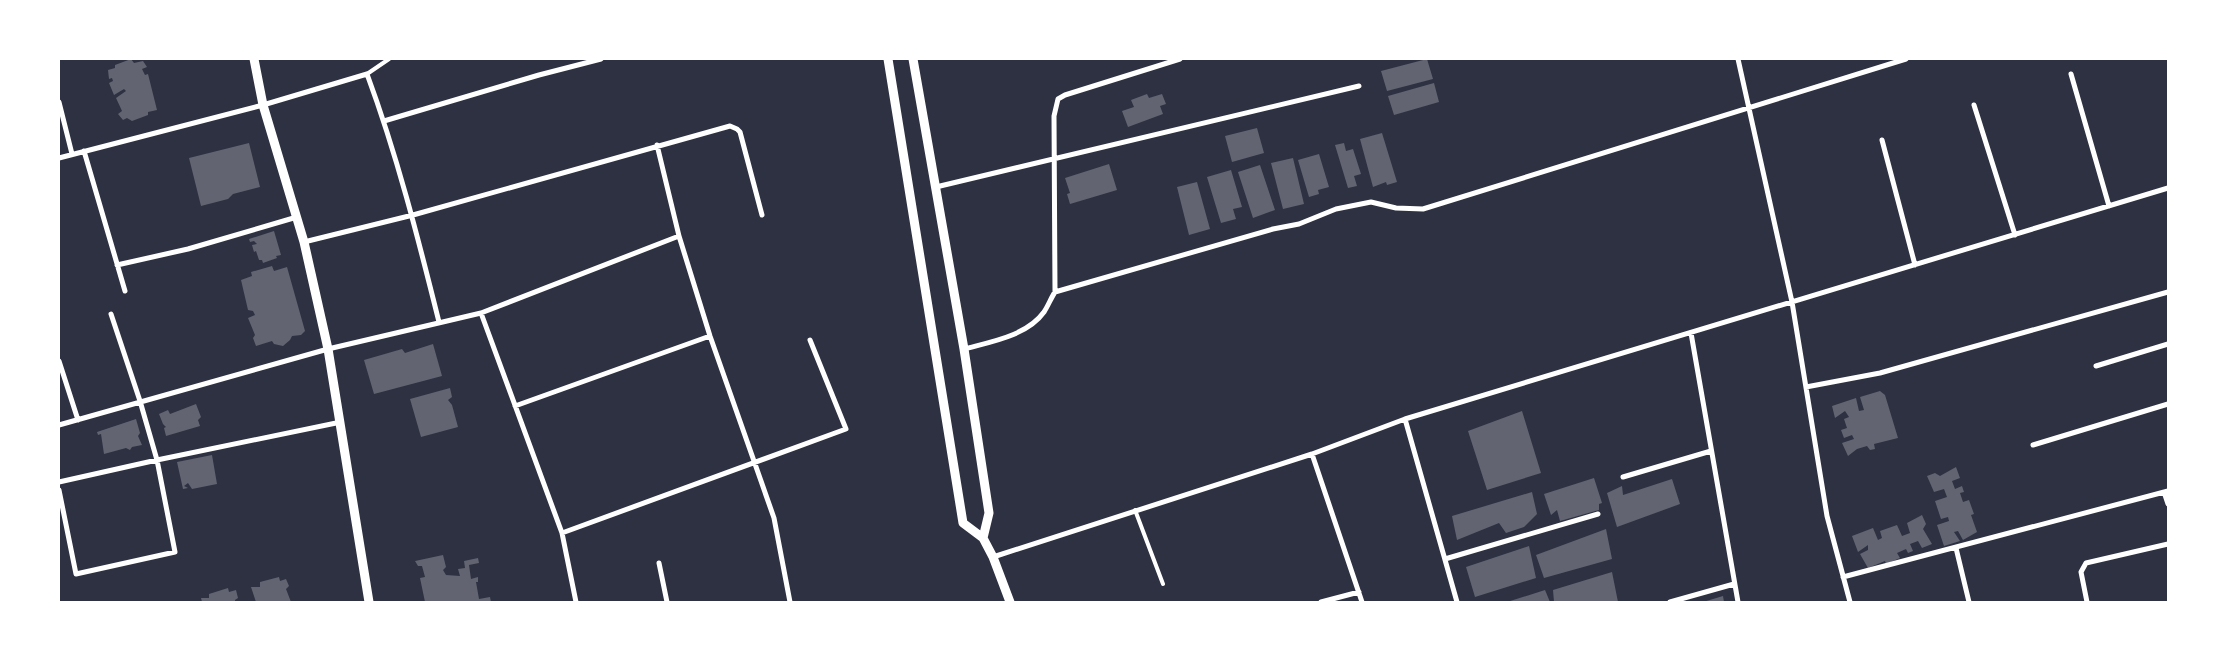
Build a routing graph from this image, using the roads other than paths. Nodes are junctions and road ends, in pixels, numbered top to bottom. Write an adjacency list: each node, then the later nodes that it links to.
1 (254, 59): 13 (street)
2 (389, 59): 9 (lane)
3 (602, 59): 16 (street)
4 (888, 59): 70 (street)
5 (914, 59): 23 (street)
6 (1180, 59): 22 (street)
7 (1738, 59): 15 (street)
8 (1906, 59): 15 (street)
9 (367, 74): 13 (street); 16 (street)
10 (2072, 74): 25 (street)
11 (1359, 86): 22 (street)
12 (59, 102): 20 (street)
13 (264, 105): 19 (street); 28 (street)
14 (1974, 105): 29 (street)
15 (1749, 108): 35 (street); 37 (street)
16 (384, 120): 26 (street)
17 (1882, 140): 33 (street)
18 (657, 145): 26 (street); 27 (street); 30 (street)
19 (84, 151): 20 (street); 32 (street)
20 (72, 154): 21 (street)
21 (59, 158)
22 (1054, 160): 23 (street); 35 (street)
23 (936, 187): 46 (street)
24 (2168, 188): 25 (street)
25 (2109, 206): 29 (street)
26 (413, 215): 31 (street); 40 (street)
27 (762, 215)
28 (297, 217): 31 (street); 32 (street)
29 (2015, 235): 33 (street)
30 (679, 236): 38 (street); 42 (street)
31 (304, 242): 45 (street)
32 (117, 265): 34 (street)
33 (1915, 266): 37 (street)
34 (125, 291)
35 (1054, 292): 46 (street)
36 (2168, 292): 49 (street)
37 (1792, 302): 41 (street); 49 (street)
38 (482, 312): 40 (street); 52 (street)
39 (111, 314): 50 (street)
40 (439, 322): 45 (street)
41 (1691, 333): 53 (street); 58 (street)
42 (710, 336): 52 (street); 61 (street)
43 (810, 340): 61 (street)
44 (2168, 344): 48 (street)
45 (328, 349): 50 (street); 55 (street)
46 (964, 349): 70 (street)
47 (59, 361): 54 (street)
48 (2096, 366)
49 (1806, 387): 76 (street)
50 (140, 401): 54 (street); 60 (street)
51 (2168, 404): 57 (street)
52 (515, 406): 69 (street)
53 (1405, 419): 59 (street); 74 (street)
54 (78, 420): 56 (street)
55 (341, 422): 60 (street); 80 (street)
56 (59, 425)
57 (2033, 445)
58 (1711, 451): 62 (street); 78 (street)
59 (1312, 454): 67 (street); 79 (street)
60 (157, 460): 63 (street); 64 (street)
61 (756, 462): 69 (street); 83 (street)
62 (1623, 477)
63 (59, 482)
64 (59, 490)
65 (2166, 492): 66 (street); 72 (street)
66 (2168, 504)
67 (1135, 510): 73 (street); 77 (lane)
68 (1598, 514): 74 (street)
69 (562, 533): 81 (street)
70 (983, 538): 73 (street)
71 (2168, 544): 92 (street)
72 (1956, 548): 76 (street); 91 (street)
73 (993, 557): 84 (street)
74 (1445, 559): 87 (street)
75 (659, 563): 82 (street)
76 (1843, 577): 90 (street)
77 (1163, 584)
78 (1734, 584): 88 (street); 89 (street)
79 (1359, 592): 85 (street); 86 (street)
80 (369, 602)
81 (576, 602)
82 (667, 602)
83 (790, 602)
84 (1010, 602)
85 (1321, 602)
86 (1362, 602)
87 (1457, 602)
88 (1670, 602)
89 (1738, 602)
90 (1850, 602)
91 (1969, 602)
92 (2087, 602)

